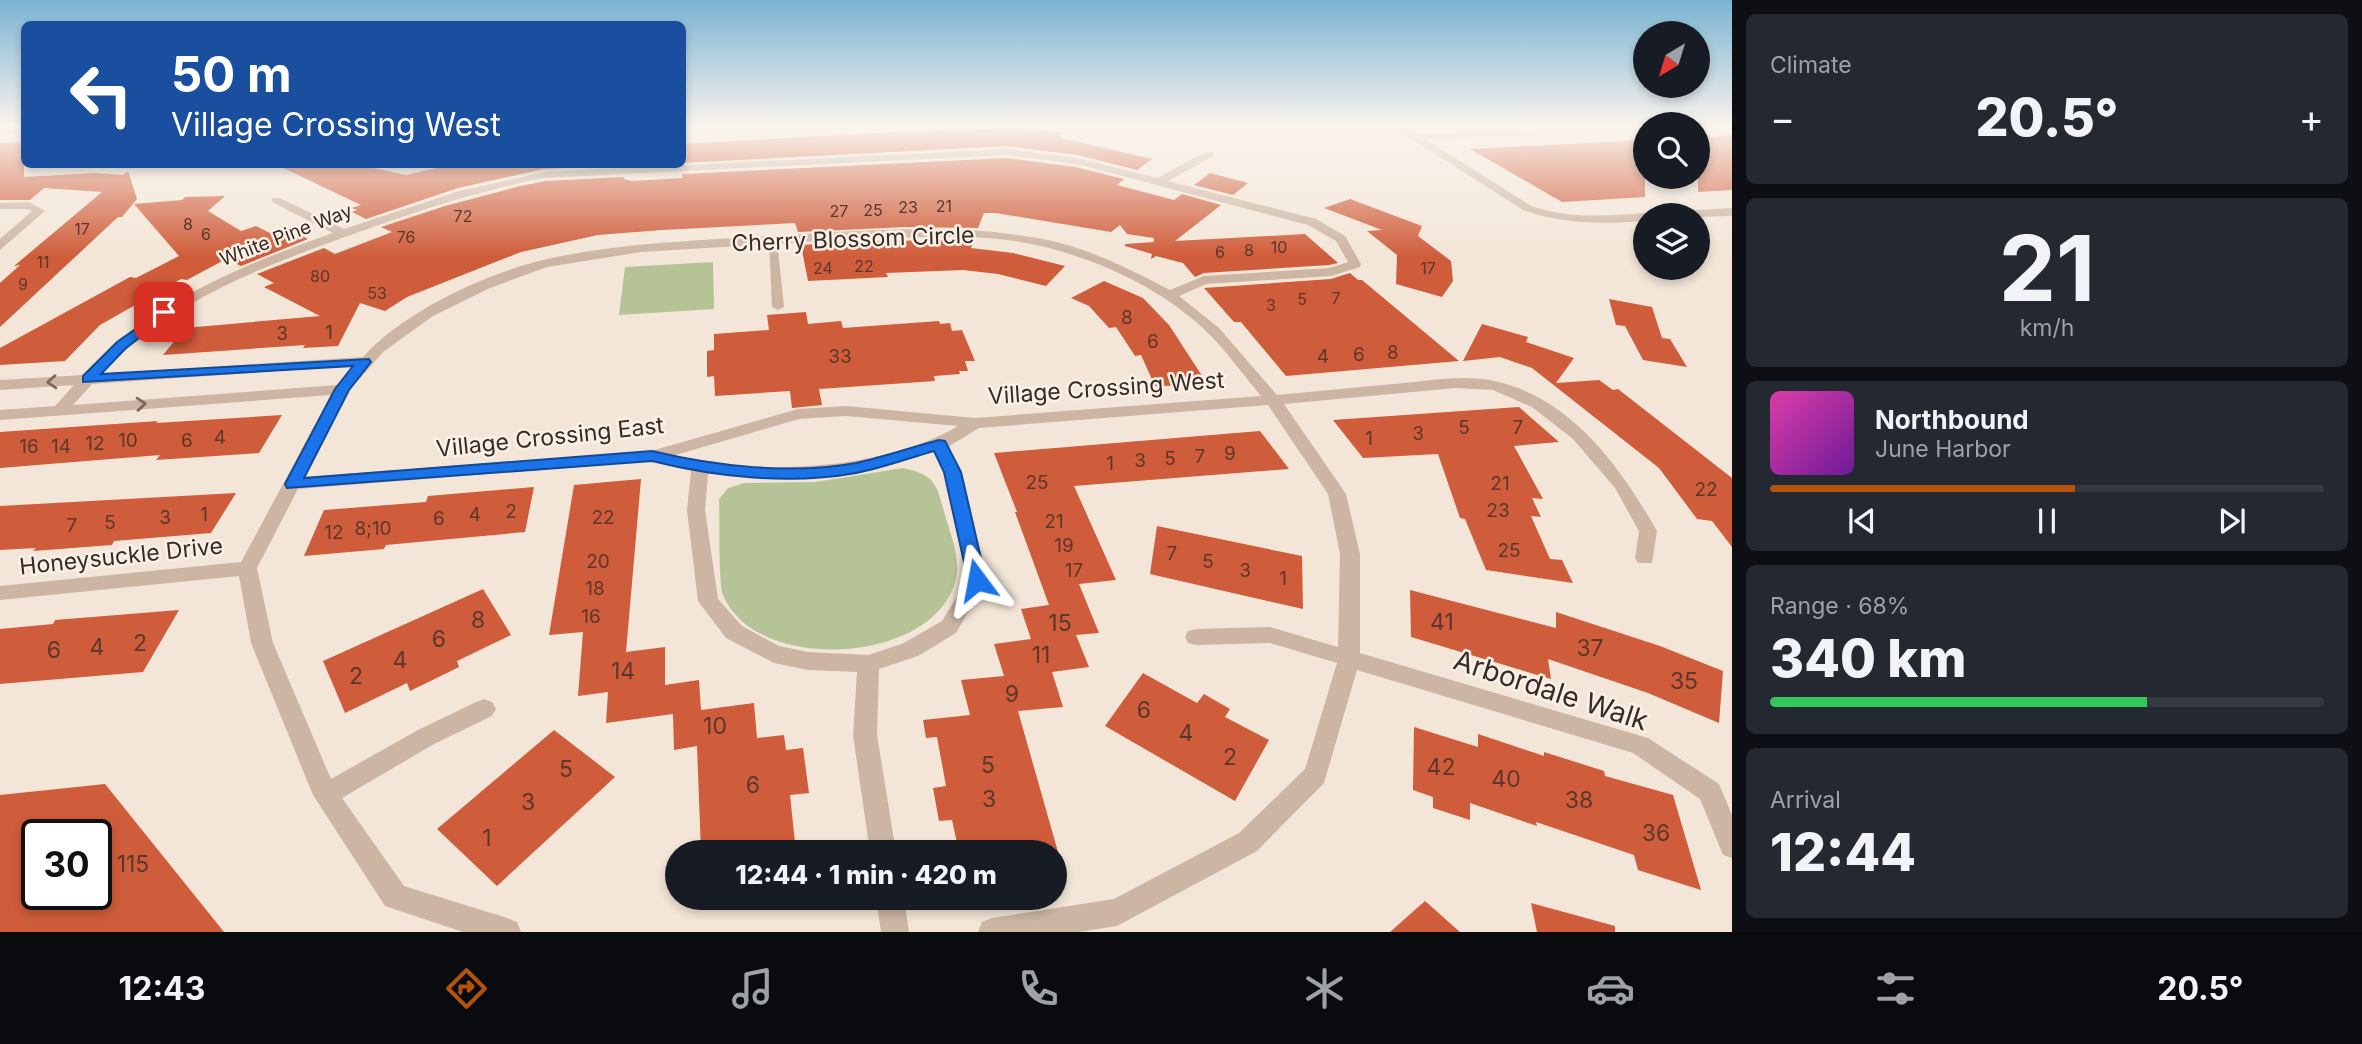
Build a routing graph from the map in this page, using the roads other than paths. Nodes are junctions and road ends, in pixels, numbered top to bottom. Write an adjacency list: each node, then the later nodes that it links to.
1 (603, 170): 11 (street, White Pine Way)
2 (1114, 170): 5 (street, White Pine Way)
3 (1180, 170): 5 (street)
4 (1467, 170): 10 (street)
5 (1159, 182): 14 (street, White Pine Way)
6 (276, 200): 11 (street)
7 (0, 206): 13 (street)
8 (1732, 212): 9 (street)
9 (1710, 213)
10 (1633, 218)
11 (343, 233): 17 (street, White Pine Way)
12 (772, 240): 14 (street, Cherry Blossom Circle); 15 (lane); 16 (street, Cherry Blossom Circle)
13 (0, 246)
14 (1170, 295): 20 (street, Cherry Blossom Circle)
15 (778, 307)
16 (365, 362): 17 (street); 19 (street, Cherry Blossom Circle)
17 (88, 379): 18 (street, one-way to 18); 21 (street, White Pine Way)
18 (0, 385)
19 (342, 389): 21 (street, one-way to 19); 27 (street, Cherry Blossom Circle)
20 (1273, 400): 23 (street, Village Crossing West); 28 (street, Village Crossing West); 32 (street, Cherry Blossom Circle)
21 (60, 410): 22 (street)
22 (0, 415)
23 (975, 423): 24 (street, Village Crossing West); 25 (street, Village Crossing East)
24 (939, 445): 26 (street, Village Crossing West); 33 (street)
25 (652, 456): 26 (street, Village Crossing West); 27 (street, Village Crossing East)
26 (700, 468): 33 (street)
27 (293, 484): 29 (street, Cherry Blossom Circle)
28 (1644, 558)
29 (247, 568): 30 (street, Honeysuckle Drive); 35 (street)
30 (0, 593)
31 (1196, 637): 32 (street, Arbordale Walk)
32 (1349, 659): 37 (street, Arbordale Walk); 41 (street, Cherry Blossom Circle)
33 (868, 663): 36 (street)
34 (484, 709): 35 (street)
35 (325, 794): 39 (street)
36 (881, 840)
37 (1732, 846)
38 (892, 910): 40 (street)
39 (508, 932)
40 (895, 932)
41 (992, 932)

